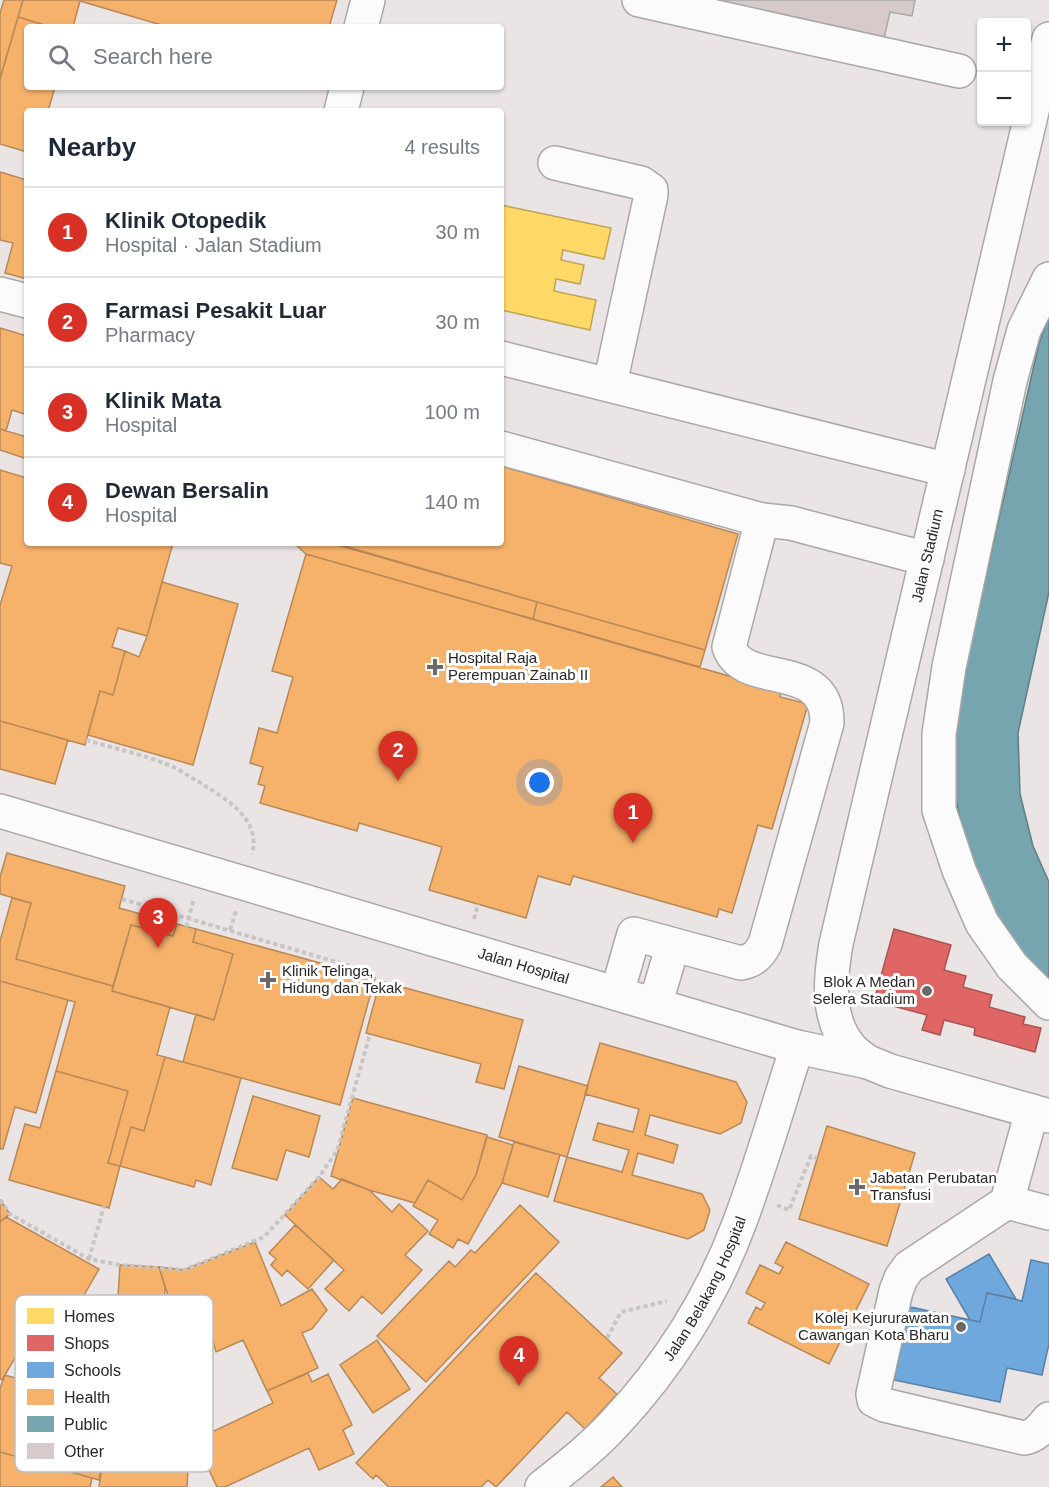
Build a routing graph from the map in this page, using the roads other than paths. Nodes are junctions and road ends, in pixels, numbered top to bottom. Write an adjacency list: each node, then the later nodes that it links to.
1 (368, 0): 3 (street)
2 (639, 0): 5 (street)
3 (362, 24)
4 (1049, 39): 15 (street, Jalan Stadium)
5 (959, 71)
6 (346, 90): 7 (street)
7 (342, 108)
8 (555, 163): 13 (street)
9 (1049, 279): 16 (street)
10 (0, 294): 11 (street)
11 (24, 300)
12 (504, 359): 13 (street)
13 (610, 384): 15 (street)
14 (504, 449): 17 (street)
15 (946, 477): 16 (street); 18 (street, Jalan Stadium)
16 (986, 494): 22 (street)
17 (762, 520): 18 (street); 20 (street)
18 (927, 559): 25 (street, Jalan Stadium)
19 (0, 811): 21 (street, Jalan Hospital)
20 (673, 945): 21 (street); 23 (street)
21 (617, 993): 23 (street, Jalan Hospital)
22 (1049, 1003)
23 (655, 1005): 24 (street, Jalan Hospital)
24 (797, 1047): 25 (street, Jalan Hospital); 30 (street, Jalan Belakang Hospital)
25 (868, 1062): 26 (street, Jalan Hospital)
26 (1040, 1113): 27 (street)
27 (1007, 1202): 28 (street); 29 (street)
28 (1049, 1213)
29 (1049, 1419)
30 (542, 1487)

